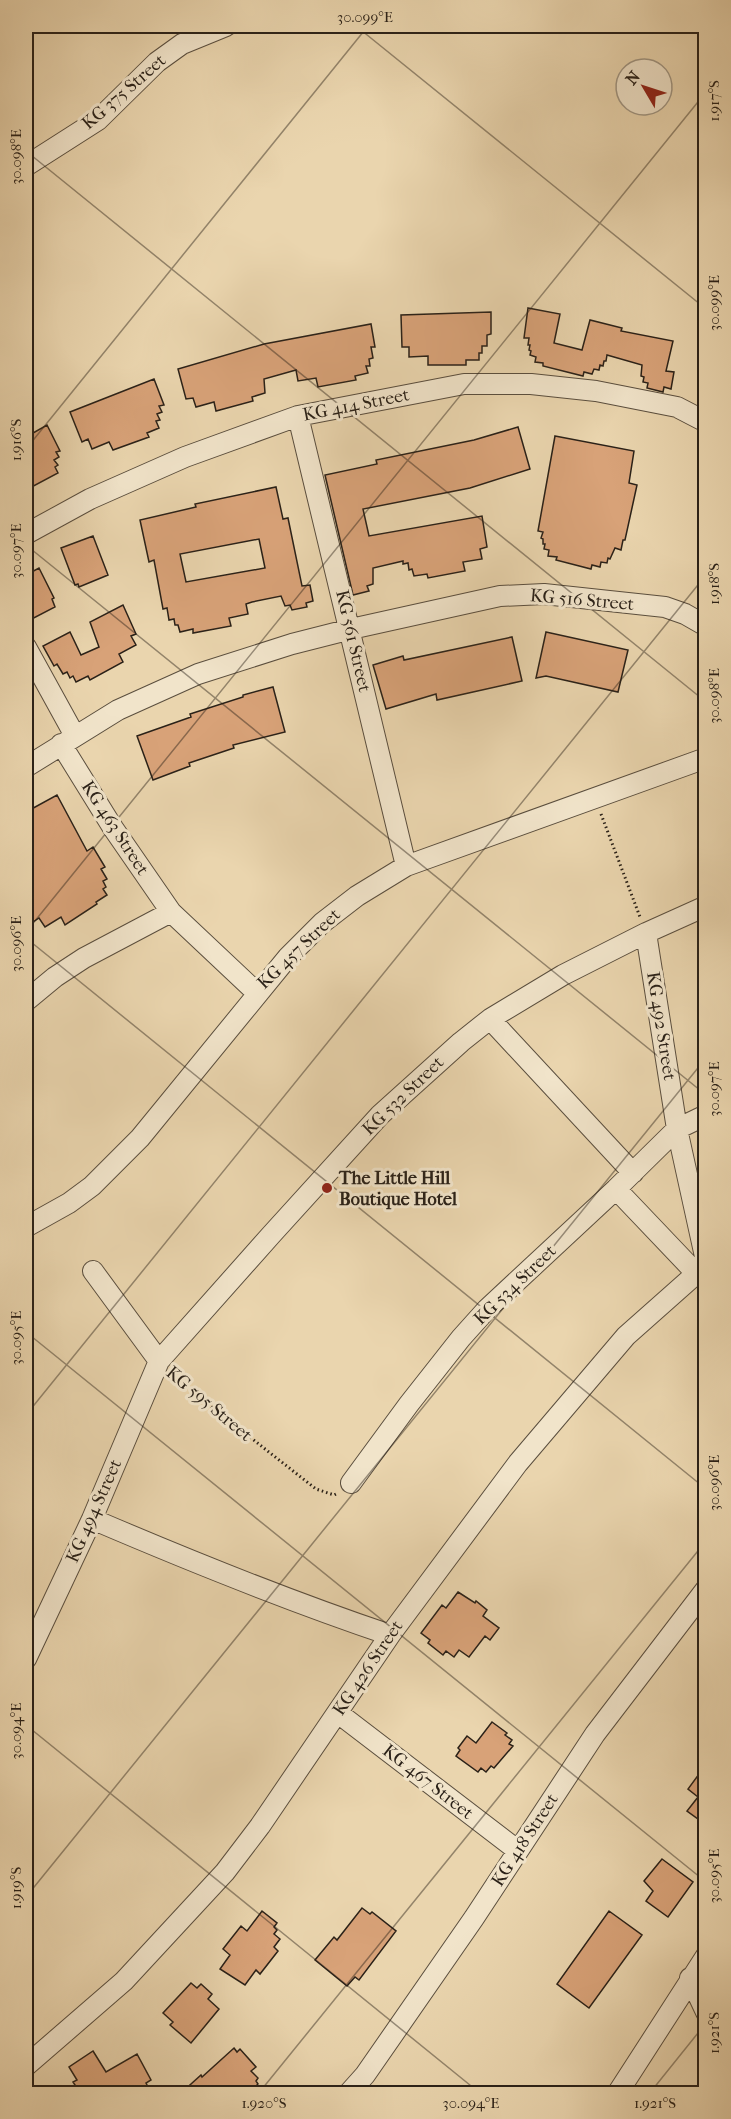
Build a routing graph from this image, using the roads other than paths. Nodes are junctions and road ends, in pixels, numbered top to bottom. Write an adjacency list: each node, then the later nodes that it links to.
1 (226, 26): 2 (street, KG 375 Street)
2 (26, 166)
3 (298, 416): 4 (street, KG 414 Street); 5 (street, KG 414 Street); 7 (street, KG 561 Street)
4 (705, 422)
5 (26, 534)
6 (705, 626): 7 (street, KG 516 Street)
7 (351, 629): 9 (street, KG 516 Street); 12 (street, KG 561 Street)
8 (26, 647): 9 (street, KG 463 Street)
9 (68, 740): 11 (street, KG 516 Street); 14 (street, KG 463 Street)
10 (705, 758): 12 (street, KG 457 Street)
11 (26, 766)
12 (406, 866): 16 (street, KG 457 Street)
13 (705, 906): 15 (street, KG 532 Street)
14 (171, 912): 16 (street, KG 457 Street); 17 (street)
15 (646, 933): 18 (street, KG 532 Street); 20 (street, KG 492 Street)
16 (257, 993): 23 (street)
17 (26, 1001)
18 (490, 1019): 21 (street); 26 (street, KG 532 Street)
19 (705, 1115): 20 (street, KG 534 Street)
20 (677, 1129): 21 (street, KG 534 Street); 24 (street, KG 492 Street)
21 (633, 1173): 22 (street, KG 534 Street)
22 (616, 1189): 24 (street); 27 (street, KG 534 Street)
23 (26, 1227)
24 (702, 1266): 30 (street, KG 426 Street)
25 (93, 1271): 26 (street, KG 595 Street)
26 (159, 1361): 28 (street, KG 494 Street)
27 (351, 1483)
28 (92, 1519): 30 (street); 31 (street, KG 494 Street)
29 (705, 1589): 33 (street, KG 418 Street)
30 (390, 1635): 32 (street, KG 426 Street)
31 (26, 1659)
32 (338, 1713): 33 (street, KG 467 Street); 37 (street, KG 426 Street)
33 (517, 1850): 38 (street, KG 418 Street)
34 (705, 1956): 35 (street)
35 (690, 1978): 36 (street); 39 (street)
36 (705, 2012)
37 (26, 2066)
38 (348, 2094)
39 (617, 2094)

